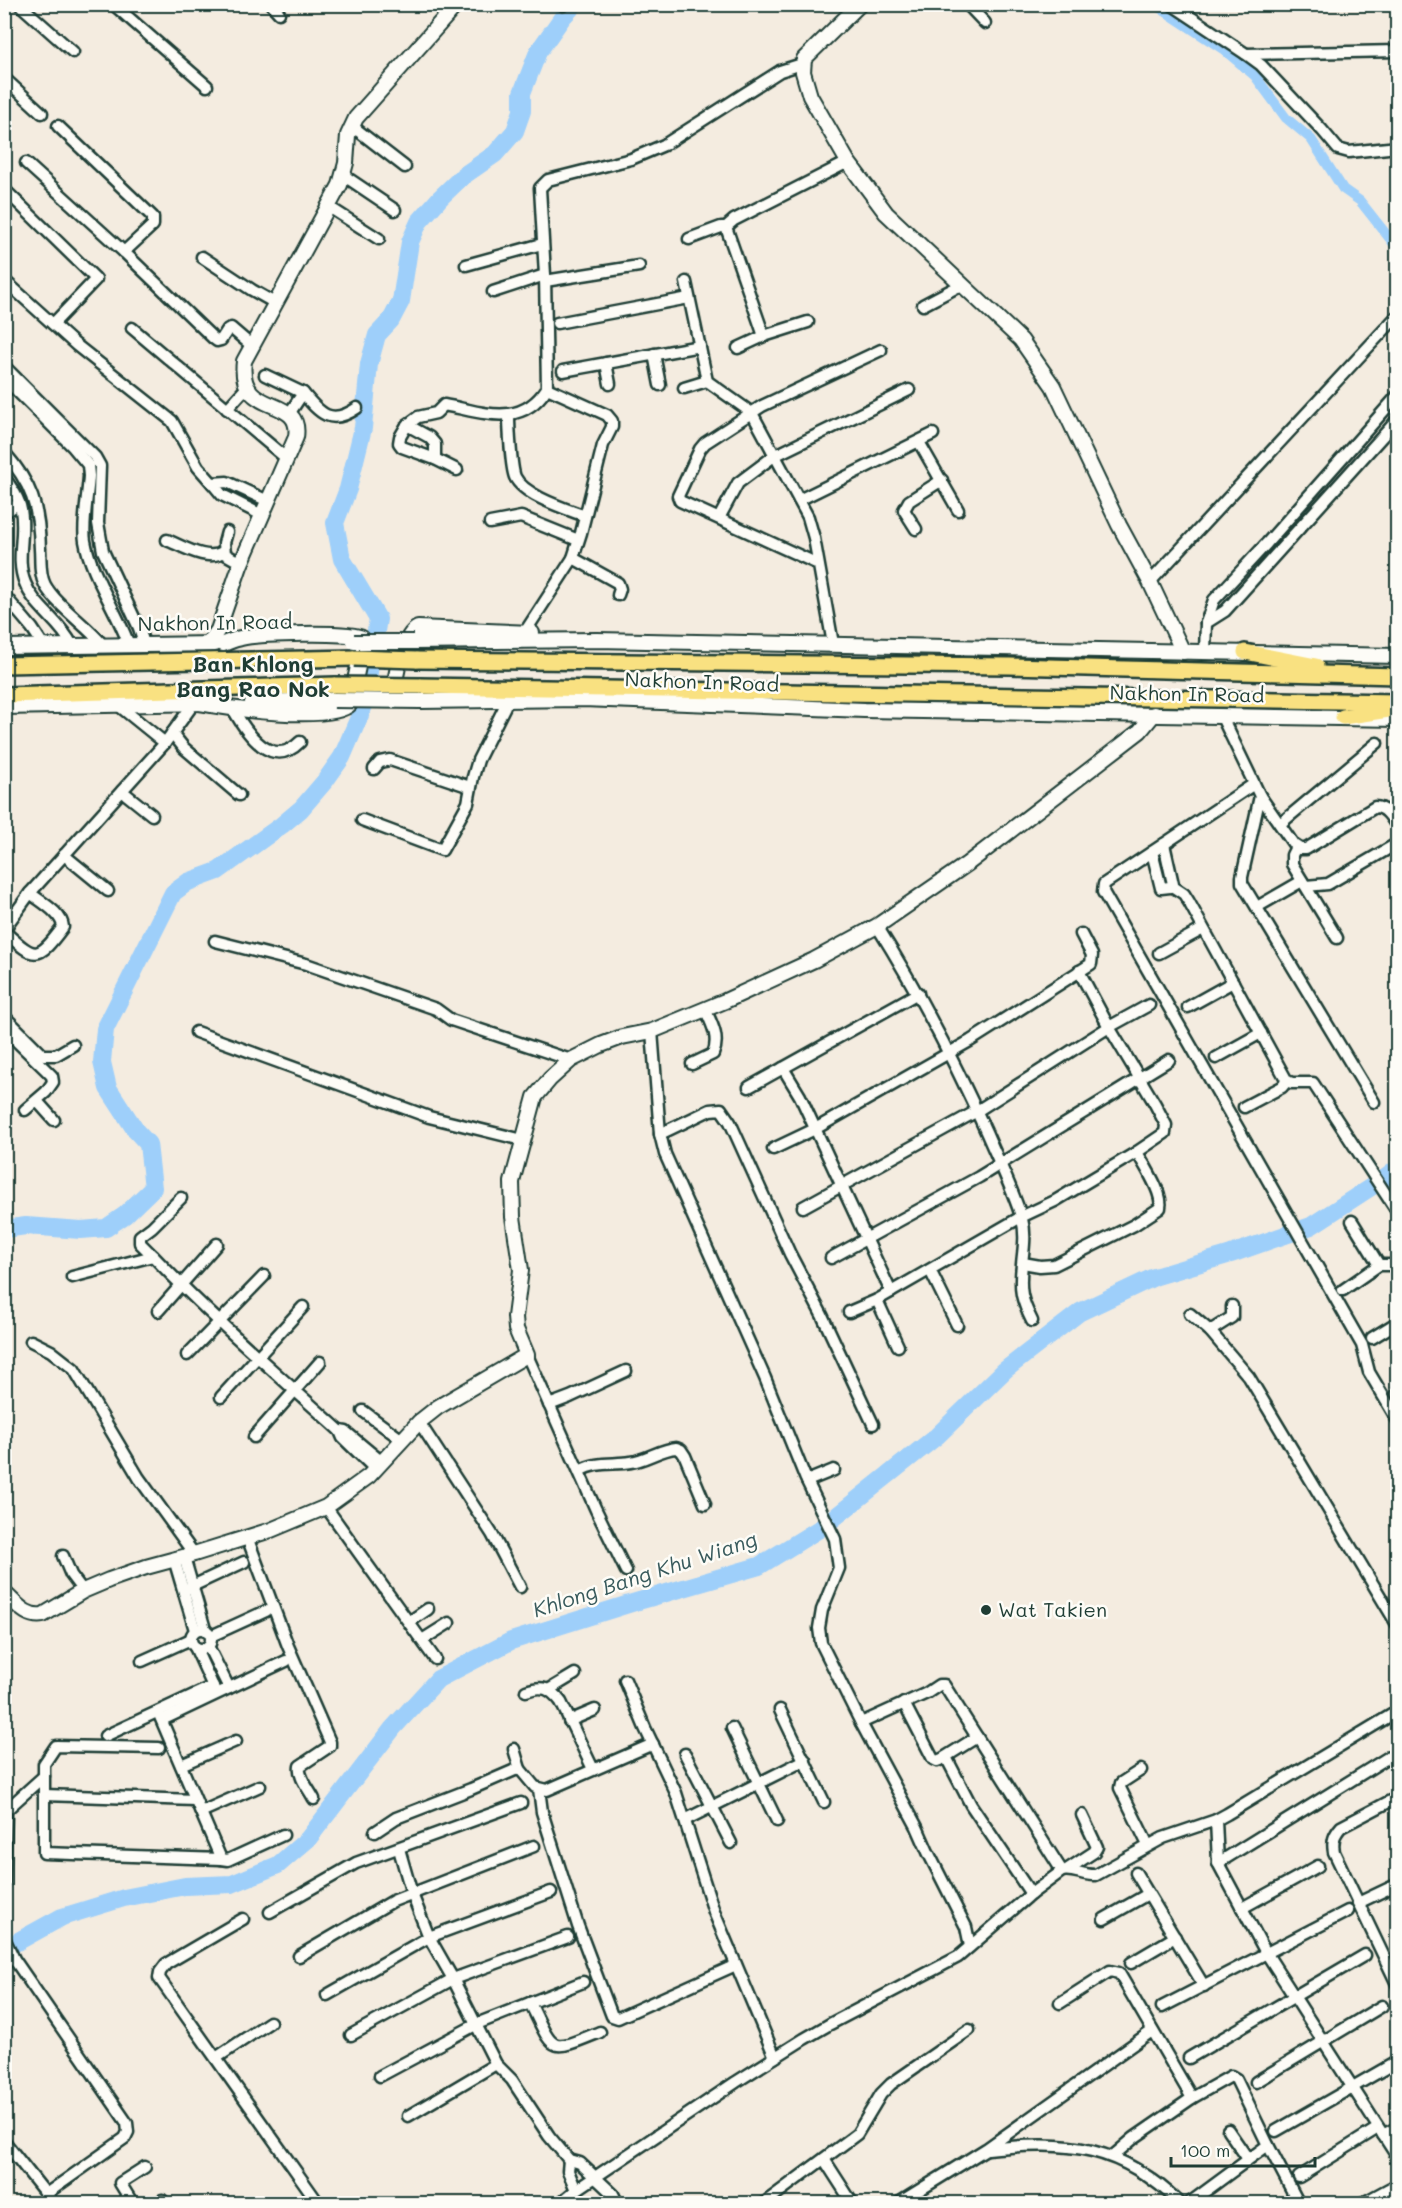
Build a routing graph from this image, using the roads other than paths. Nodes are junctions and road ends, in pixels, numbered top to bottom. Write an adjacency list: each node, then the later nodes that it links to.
1 (19, 4): 11 (street)
2 (113, 4): 15 (street)
3 (271, 4): 8 (street)
4 (458, 4): 18 (main road)
5 (860, 4): 13 (main road)
6 (967, 4): 9 (street)
7 (1171, 4): 12 (street)
8 (279, 13)
9 (985, 22)
10 (1398, 51): 12 (street)
11 (73, 52)
12 (1246, 54): 19 (street)
13 (803, 61): 20 (main road); 30 (street)
14 (4, 78): 16 (street)
15 (207, 86)
16 (42, 113)
17 (58, 126): 31 (street)
18 (352, 126): 22 (street); 23 (main road)
19 (1398, 147)
20 (848, 162): 27 (street); 38 (main road)
21 (26, 163): 31 (street)
22 (405, 167)
23 (343, 176): 25 (main road); 26 (street)
24 (5, 190): 46 (street)
25 (329, 207): 28 (street); 41 (main road)
26 (395, 210)
27 (726, 227): 29 (street); 48 (street)
28 (379, 239)
29 (689, 239)
30 (542, 244): 33 (street); 35 (street)
31 (124, 252): 49 (street)
32 (202, 257): 41 (street)
33 (466, 265)
34 (639, 266): 35 (street)
35 (545, 278): 39 (street); 63 (street)
36 (4, 280): 46 (street)
37 (686, 282): 40 (street)
38 (961, 285): 42 (street); 112 (main road)
39 (493, 292)
40 (689, 298): 45 (street); 50 (street)
41 (275, 303): 49 (main road)
42 (922, 305)
43 (1398, 315): 112 (street)
44 (808, 322): 48 (street)
45 (557, 323)
46 (53, 324): 87 (street)
47 (132, 328): 69 (street)
48 (764, 336): 51 (street)
49 (252, 346): 62 (main road)
50 (700, 346): 53 (street); 59 (street)
51 (738, 348)
52 (881, 350): 70 (street)
53 (654, 354): 54 (street); 61 (street)
54 (606, 363): 56 (street); 60 (street)
55 (4, 366): 78 (street)
56 (563, 371)
57 (265, 375): 66 (street)
58 (4, 378): 78 (street)
59 (707, 381): 64 (street); 70 (street)
60 (610, 384)
61 (660, 385)
62 (247, 387): 69 (street); 71 (main road)
63 (547, 388): 72 (street); 94 (street)
64 (684, 388)
65 (909, 390): 81 (street)
66 (303, 393): 68 (street); 71 (street)
67 (1398, 395): 76 (street)
68 (357, 408)
69 (227, 409): 82 (street)
70 (752, 413): 81 (street); 95 (street)
71 (289, 414): 82 (main road)
72 (509, 415): 74 (street); 94 (street)
73 (1398, 419): 79 (street)
74 (407, 425): 83 (street); 83 (street)
75 (933, 434): 77 (street)
76 (1360, 437): 79 (street); 103 (street)
77 (919, 442): 86 (street); 88 (street)
78 (77, 444): 107 (street); 110 (street)
79 (1372, 448): 105 (street)
80 (4, 452): 100 (street)
81 (774, 456): 88 (street); 95 (street)
82 (287, 459): 89 (main road)
83 (435, 459): 84 (street)
84 (457, 470)
85 (4, 477): 90 (street)
86 (942, 480): 91 (street); 97 (street)
87 (212, 483): 89 (street); 93 (street)
88 (799, 500): 109 (street)
89 (268, 501): 93 (main road)
90 (19, 503): 92 (street); 99 (street)
91 (958, 510)
92 (4, 513)
93 (262, 515): 108 (main road)
94 (585, 516): 102 (street)
95 (719, 518): 109 (street)
96 (490, 523): 102 (street)
97 (916, 529)
98 (227, 532): 104 (street)
99 (22, 534): 100 (street); 117 (street)
100 (39, 534): 116 (street)
101 (166, 540): 104 (street)
102 (578, 540): 106 (street)
103 (1267, 543): 105 (street); 111 (street)
104 (224, 551): 108 (street)
105 (1279, 553): 113 (street)
106 (573, 558): 115 (street); 119 (street)
107 (108, 563): 110 (street); 122 (street)
108 (241, 563): 123 (main road)
109 (818, 564): 125 (street)
110 (95, 569): 127 (street)
111 (1233, 579): 113 (street); 118 (street)
112 (1150, 582): 130 (main road)
113 (1245, 590): 118 (street)
114 (4, 595): 128 (street)
115 (618, 595)
116 (62, 604): 117 (street); 121 (street)
117 (49, 613): 126 (street)
118 (1206, 623): 131 (street)
119 (525, 632): 120 (main road); 144 (main road)
120 (597, 640): 124 (main road, Nakhon In Road, bridge); 125 (main road, Nakhon In Road)
121 (102, 644): 126 (main road, Nakhon In Road); 127 (main road, Nakhon In Road)
122 (144, 644): 123 (main road, Nakhon In Road); 127 (main road, Nakhon In Road)
123 (208, 644): 124 (main road, Nakhon In Road)
124 (223, 644): 146 (main road)
125 (833, 644): 130 (main road, Nakhon In Road)
126 (72, 645): 128 (main road, Nakhon In Road)
127 (129, 645)
128 (44, 646): 129 (main road, Nakhon In Road)
129 (4, 647)
130 (1183, 652): 131 (main road, Nakhon In Road)
131 (1205, 652): 132 (main road, Nakhon In Road)
132 (1245, 652): 133 (main road, Nakhon In Road); 135 (main road)
133 (1398, 656)
134 (4, 665): 135 (main road, Nakhon In Road, bridge)
135 (1355, 675): 136 (main road, Nakhon In Road)
136 (1398, 675)
137 (334, 693): 138 (main road, Nakhon In Road, bridge); 139 (main road, Nakhon In Road); 142 (main road, Nakhon In Road)
138 (420, 693): 140 (main road, Nakhon In Road); 141 (main road, Nakhon In Road)
139 (4, 695)
140 (583, 699): 144 (main road); 148 (main road, Nakhon In Road)
141 (1398, 702)
142 (196, 703): 143 (main road, Nakhon In Road); 146 (main road); 152 (street)
143 (118, 705): 145 (main road, Nakhon In Road); 154 (street)
144 (505, 706): 158 (street)
145 (4, 707)
146 (233, 709): 153 (street)
147 (1398, 709): 150 (main road)
148 (1154, 714): 149 (main road, Nakhon In Road); 178 (main road)
149 (1221, 715): 150 (main road, Nakhon In Road); 157 (street)
150 (1343, 717): 151 (main road, Nakhon In Road)
151 (1398, 719)
152 (172, 733): 154 (street); 160 (street)
153 (300, 742)
154 (165, 743): 159 (street)
155 (1377, 743): 166 (street)
156 (374, 769): 158 (street)
157 (1254, 784): 161 (street); 169 (street)
158 (470, 788): 165 (street)
159 (122, 791): 164 (street); 172 (street)
160 (238, 795)
161 (1260, 796): 166 (street); 177 (street)
162 (1398, 804): 163 (street)
163 (1387, 812): 167 (street); 170 (street)
164 (152, 815)
165 (362, 820)
166 (1280, 824): 170 (street)
167 (1398, 828)
168 (1398, 843): 173 (street)
169 (1164, 844): 171 (street); 174 (street)
170 (1296, 847): 173 (street)
171 (1152, 852): 174 (street); 261 (street)
172 (64, 855): 175 (street); 176 (street)
173 (1304, 884): 177 (street); 182 (street)
174 (1172, 886): 179 (street)
175 (108, 891)
176 (30, 893): 180 (street); 180 (street)
177 (1257, 907): 208 (street)
178 (877, 926): 187 (street); 190 (main road)
179 (1203, 928): 184 (street); 186 (street)
180 (5, 933)
181 (1081, 934): 185 (street)
182 (1337, 938)
183 (215, 941): 200 (street)
184 (1159, 953)
185 (1079, 971): 192 (street); 198 (street)
186 (1233, 982): 189 (street); 196 (street)
187 (918, 993): 198 (street); 203 (street)
188 (1149, 1005): 192 (street)
189 (1188, 1007)
190 (705, 1009): 194 (main road); 202 (street)
191 (4, 1016): 197 (street)
192 (1109, 1027): 204 (street); 211 (street)
193 (4, 1029): 207 (street)
194 (652, 1031): 200 (main road); 214 (street)
195 (196, 1032): 215 (street)
196 (1261, 1033): 199 (street); 205 (street)
197 (73, 1045)
198 (950, 1053): 211 (street); 213 (street)
199 (1216, 1058)
200 (571, 1060): 215 (main road)
201 (1169, 1060): 204 (street)
202 (692, 1064)
203 (783, 1068): 206 (street); 213 (street)
204 (1140, 1080): 217 (street); 218 (street)
205 (1287, 1081): 209 (street); 222 (street)
206 (749, 1087)
207 (37, 1101): 210 (street); 212 (street)
208 (1374, 1102)
209 (1244, 1107)
210 (25, 1110)
211 (977, 1111): 218 (street); 219 (street)
212 (54, 1120)
213 (815, 1129): 216 (street); 219 (street)
214 (660, 1134): 263 (street); 269 (street)
215 (523, 1140): 253 (main road)
216 (773, 1149)
217 (1137, 1152): 223 (street); 229 (street)
218 (1000, 1163): 223 (street); 225 (street)
219 (841, 1186): 221 (street); 225 (street)
220 (181, 1198): 227 (street)
221 (803, 1207)
222 (1398, 1213)
223 (1021, 1217): 229 (street); 232 (street)
224 (1352, 1221): 230 (street)
225 (866, 1240): 228 (street); 237 (street)
226 (217, 1244): 235 (street)
227 (153, 1256): 234 (street); 235 (street)
228 (831, 1258)
229 (1023, 1263): 244 (street)
230 (1379, 1265): 231 (street); 236 (street)
231 (1398, 1265)
232 (930, 1270): 237 (street); 247 (street)
233 (264, 1276): 245 (street)
234 (72, 1277)
235 (181, 1286): 241 (street); 245 (street)
236 (1343, 1290)
237 (891, 1292): 238 (street)
238 (877, 1299): 242 (street); 251 (street)
239 (1232, 1306): 248 (street)
240 (303, 1307): 254 (street)
241 (158, 1311)
242 (849, 1312)
243 (1190, 1314): 248 (street)
244 (1032, 1321)
245 (219, 1322): 252 (street); 254 (street)
246 (1398, 1322): 249 (street)
247 (957, 1325)
248 (1210, 1330): 285 (street)
249 (1372, 1338)
250 (31, 1341): 274 (street)
251 (898, 1346)
252 (187, 1355)
253 (527, 1355): 259 (street); 262 (main road)
254 (258, 1357): 257 (street); 258 (street)
255 (320, 1362): 257 (street)
256 (626, 1371): 259 (street)
257 (294, 1391): 264 (street); 266 (street)
258 (221, 1397)
259 (549, 1405): 268 (street)
260 (363, 1411): 265 (street)
261 (1398, 1421)
262 (419, 1422): 265 (main road); 277 (street)
263 (873, 1424)
264 (254, 1437)
265 (402, 1440): 266 (main road)
266 (378, 1465): 271 (main road)
267 (834, 1470): 269 (street)
268 (580, 1471): 270 (street); 276 (street)
269 (807, 1481): 303 (street)
270 (705, 1504)
271 (326, 1507): 272 (main road); 283 (street)
272 (247, 1537): 274 (main road); 325 (street)
273 (63, 1556): 279 (street)
274 (184, 1557): 278 (street); 279 (main road)
275 (244, 1562): 278 (street)
276 (626, 1571)
277 (520, 1587)
278 (188, 1589): 286 (street)
279 (83, 1591): 280 (main road)
280 (4, 1593)
281 (428, 1609): 283 (street)
282 (266, 1611): 286 (street)
283 (409, 1622): 287 (street)
284 (449, 1623): 287 (street)
285 (1398, 1626)
286 (201, 1638): 289 (street); 293 (street); 295 (street)
287 (422, 1640): 288 (street)
288 (435, 1659)
289 (141, 1661)
290 (286, 1661): 293 (street)
291 (575, 1674): 294 (street)
292 (625, 1680): 308 (street)
293 (229, 1688): 295 (street)
294 (550, 1689): 296 (street); 302 (street)
295 (214, 1690): 301 (street)
296 (526, 1691)
297 (904, 1703): 303 (street); 306 (street); 313 (street)
298 (595, 1710): 302 (street)
299 (780, 1710): 314 (street)
300 (1398, 1711): 334 (street)
301 (160, 1716): 305 (street); 315 (street)
302 (569, 1720): 317 (street)
303 (861, 1723): 364 (street)
304 (732, 1728): 320 (street)
305 (105, 1736)
306 (977, 1737): 313 (street); 346 (street)
307 (236, 1741): 315 (street)
308 (653, 1744): 317 (street); 333 (street)
309 (159, 1748): 319 (street)
310 (514, 1749): 316 (street)
311 (685, 1754): 329 (street)
312 (1392, 1755): 344 (street)
313 (946, 1757): 352 (street)
314 (804, 1760): 320 (street); 327 (street)
315 (181, 1765): 326 (street)
316 (520, 1769): 322 (street); 336 (street)
317 (593, 1769): 322 (street)
318 (1141, 1770): 339 (street)
319 (44, 1776): 323 (street); 330 (street)
320 (758, 1783): 329 (street); 335 (street)
321 (261, 1786): 331 (street)
322 (539, 1789): 369 (street)
323 (44, 1795): 326 (street); 343 (street)
324 (1398, 1797): 354 (street)
325 (314, 1799)
326 (195, 1800): 331 (street)
327 (824, 1802)
328 (521, 1803): 341 (street)
329 (712, 1806): 333 (street); 338 (street)
330 (5, 1812): 342 (street)
331 (201, 1812): 343 (street)
332 (1082, 1815): 346 (street)
333 (685, 1820): 369 (street)
334 (1216, 1820): 339 (street); 344 (street)
335 (777, 1821)
336 (375, 1832)
337 (283, 1835): 343 (street)
338 (731, 1843)
339 (1148, 1845): 346 (street)
340 (534, 1846): 351 (street)
341 (399, 1849): 351 (street); 357 (street)
342 (5, 1852): 348 (street)
343 (221, 1859)
344 (1218, 1863): 355 (street)
345 (1318, 1866): 355 (street)
346 (1065, 1870): 352 (street)
347 (1136, 1873): 353 (street)
348 (4, 1884)
349 (1398, 1884): 354 (street)
350 (551, 1892): 360 (street)
351 (412, 1894): 360 (street); 367 (street)
352 (1031, 1894): 364 (street)
353 (1148, 1894): 359 (street); 362 (street)
354 (1358, 1903): 370 (street)
355 (1242, 1908): 365 (street)
356 (1348, 1911): 365 (street)
357 (270, 1912)
358 (243, 1919): 389 (street)
359 (1104, 1919)
360 (429, 1937): 371 (street); 375 (street)
361 (568, 1937): 371 (street)
362 (1175, 1937): 368 (street); 373 (street)
363 (5, 1940): 415 (street)
364 (970, 1946): 388 (street)
365 (1266, 1953): 373 (street); 376 (street)
366 (1365, 1955): 376 (street)
367 (299, 1956)
368 (1131, 1963)
369 (736, 1965): 388 (street)
370 (1393, 1965): 374 (street)
371 (453, 1979): 382 (street); 386 (street)
372 (583, 1982): 378 (street)
373 (1204, 1986): 380 (street)
374 (1398, 1986)
375 (327, 1995)
376 (1294, 1997): 387 (street); 390 (street)
377 (1060, 2002): 384 (street)
378 (530, 2003): 382 (street); 385 (street)
379 (1382, 2006): 387 (street)
380 (1162, 2007)
381 (270, 2022): 389 (street)
382 (475, 2025): 392 (street); 393 (street)
383 (969, 2030): 407 (street)
384 (1152, 2031): 396 (street); 404 (street)
385 (600, 2032)
386 (351, 2035)
387 (1323, 2041): 394 (street); 395 (street)
388 (775, 2057): 412 (street)
389 (216, 2058): 418 (street)
390 (1189, 2058)
391 (1398, 2061): 395 (street)
392 (496, 2064): 397 (street); 409 (street)
393 (380, 2076)
394 (1256, 2082)
395 (1352, 2087): 400 (street); 401 (street)
396 (1192, 2098): 403 (street); 405 (street)
397 (408, 2116)
398 (1398, 2127): 401 (street)
399 (1228, 2130): 408 (street)
400 (1276, 2131)
401 (1381, 2132): 406 (street); 411 (street)
402 (4, 2141): 415 (street)
403 (1268, 2145): 408 (street); 426 (street)
404 (986, 2149): 405 (street); 423 (street)
405 (1113, 2156): 424 (street)
406 (1398, 2158)
407 (824, 2159): 421 (street); 422 (street)
408 (1248, 2159): 425 (street)
409 (569, 2160): 412 (street); 414 (street)
410 (145, 2167): 417 (street)
411 (1299, 2177)
412 (595, 2178): 414 (street); 420 (street)
413 (1398, 2184): 427 (street)
414 (576, 2190): 419 (street)
415 (46, 2194): 416 (street)
416 (54, 2204)
417 (134, 2204)
418 (319, 2204)
419 (559, 2204)
420 (618, 2204)
421 (763, 2204)
422 (853, 2204)
423 (897, 2204)
424 (1181, 2204)
425 (1188, 2204)
426 (1299, 2204)
427 (1361, 2204)

